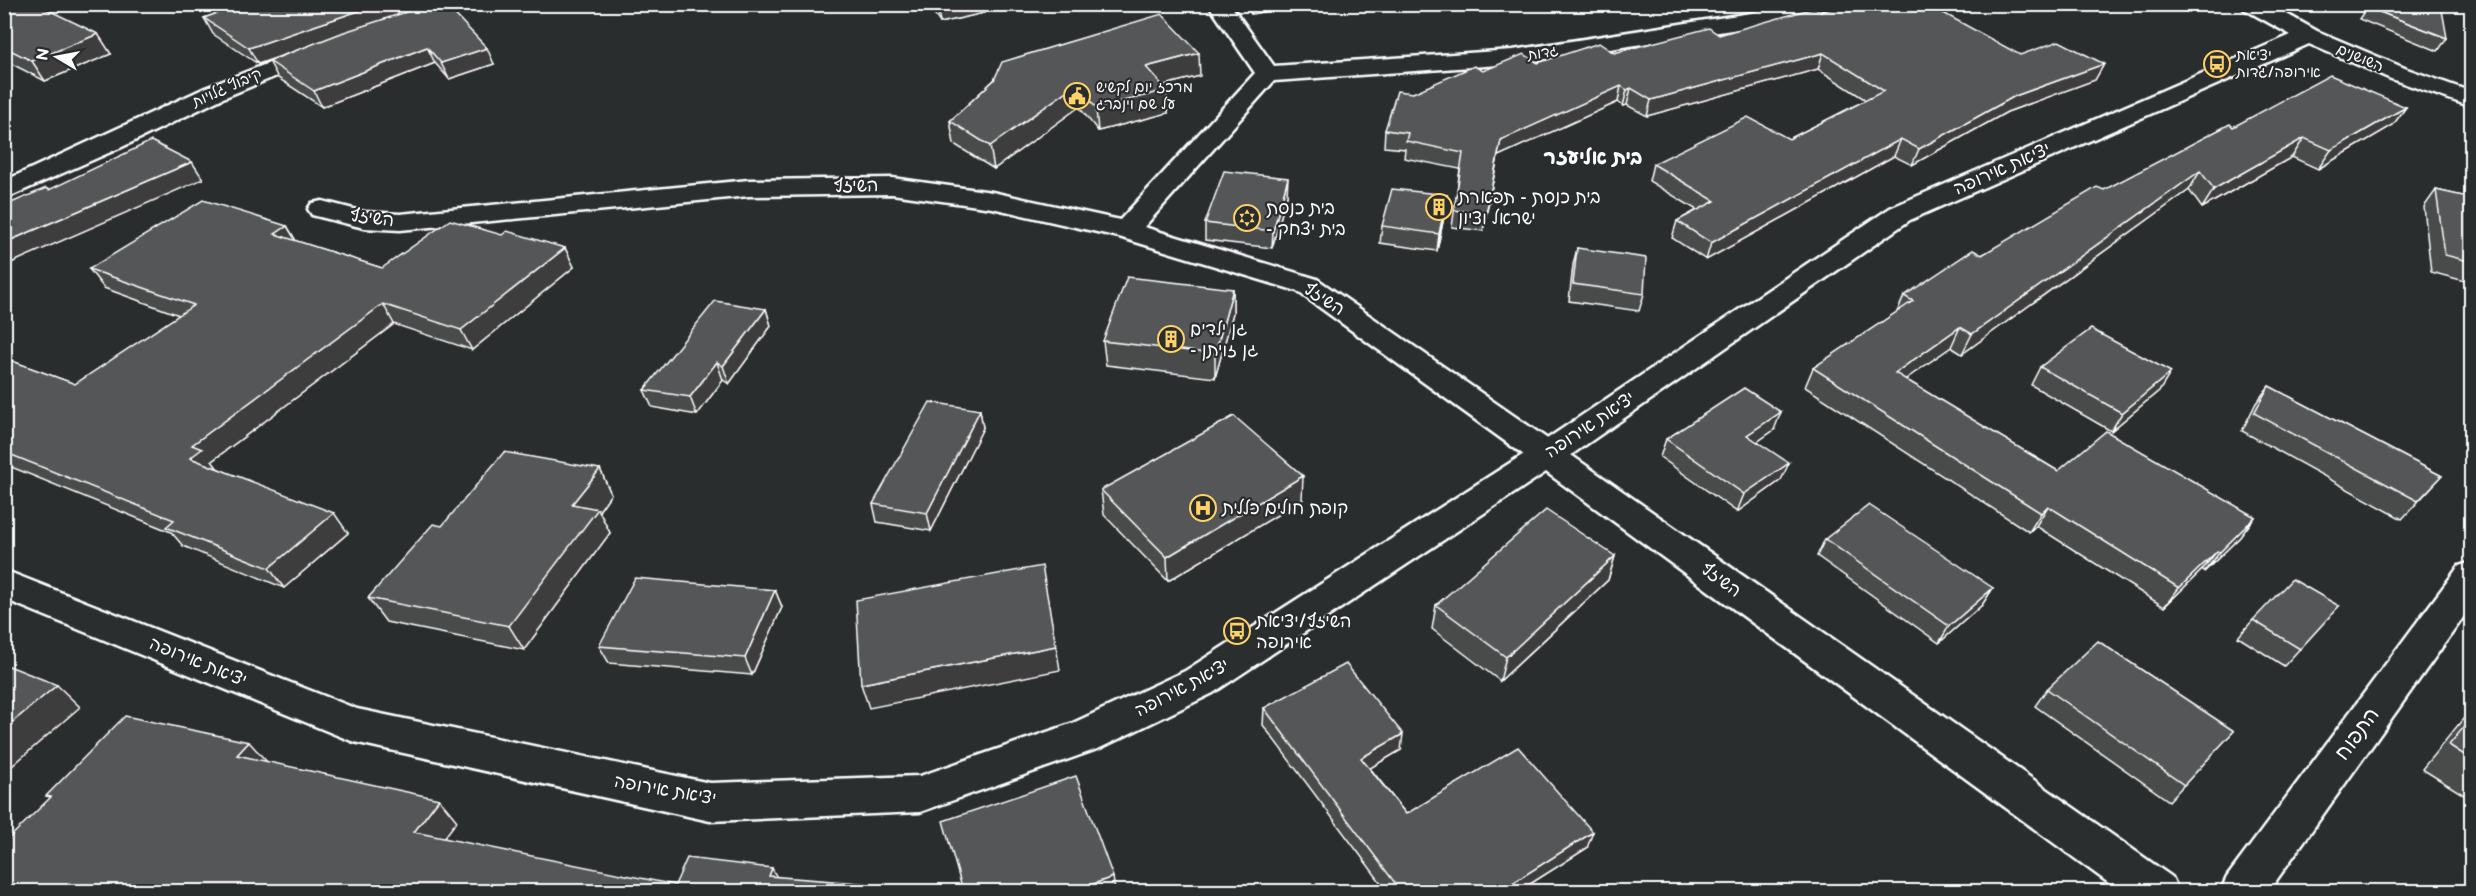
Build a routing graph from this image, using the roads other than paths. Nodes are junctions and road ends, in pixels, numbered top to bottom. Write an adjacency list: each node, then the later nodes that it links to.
1 (458, 4): 5 (street)
2 (1219, 4): 8 (street)
3 (1817, 4): 8 (street, גדות)
4 (2252, 4): 6 (street, השושנים)
5 (381, 29)
6 (2308, 36): 9 (street, השושנים); 13 (street, יציאת אירופה)
7 (338, 43): 10 (street, קיבוץ גלויות)
8 (1267, 75): 12 (street)
9 (2472, 100)
10 (4, 190)
11 (322, 209): 12 (street, השיזף)
12 (1126, 230): 13 (street, השיזף)
13 (1547, 455): 15 (street, יציאת אירופה); 16 (street, השיזף)
14 (2472, 576): 17 (street, התפוח)
15 (4, 584)
16 (2157, 891)
17 (2242, 891)

